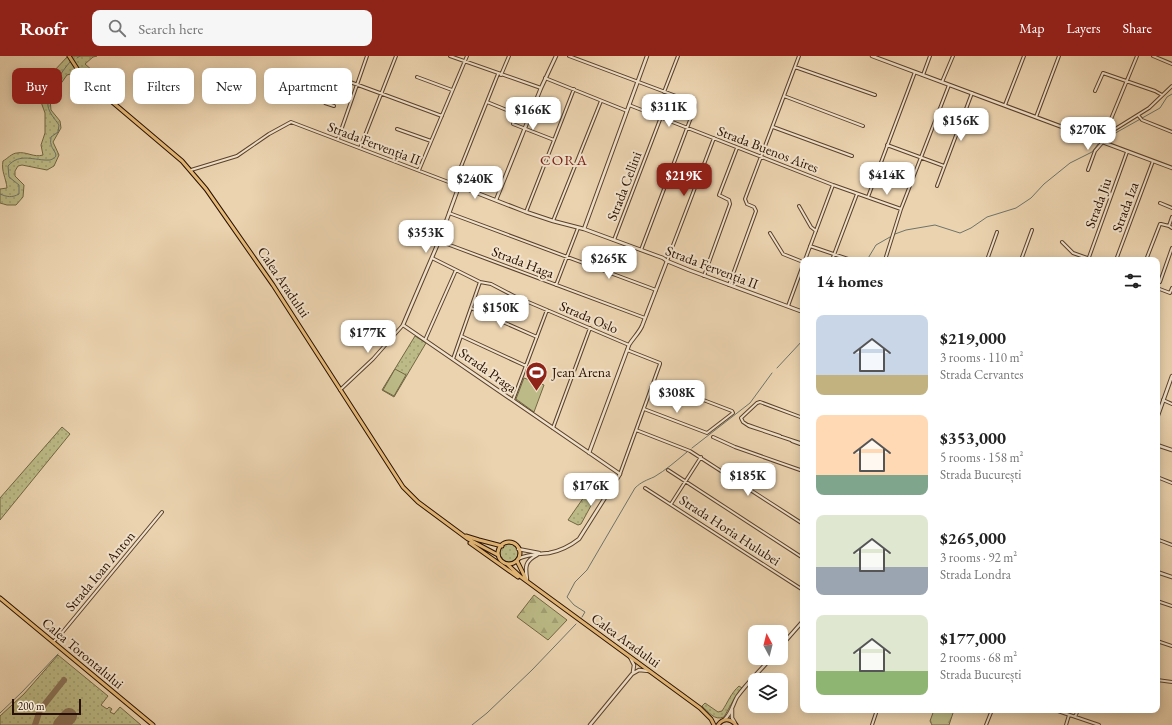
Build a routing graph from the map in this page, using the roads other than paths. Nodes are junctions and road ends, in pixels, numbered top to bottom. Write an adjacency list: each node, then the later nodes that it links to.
1 (69, 56): 76 (main road, Calea Aradului)
2 (367, 56): 30 (street)
3 (396, 56): 38 (street)
4 (450, 56): 19 (street)
5 (467, 56): 19 (street)
6 (509, 56): 23 (street)
7 (556, 56): 26 (street)
8 (569, 56): 27 (street)
9 (647, 56): 27 (street)
10 (678, 56): 37 (street)
11 (799, 56): 21 (street)
12 (872, 56): 22 (street)
13 (930, 56): 24 (street)
14 (953, 56): 28 (street)
15 (1024, 56): 47 (street)
16 (1059, 56): 52 (street)
17 (1137, 56): 29 (street)
18 (1153, 56): 20 (street)
19 (465, 61): 23 (street); 35 (street)
20 (1172, 64)
21 (795, 67): 41 (street); 42 (street)
22 (915, 72): 24 (street); 66 (street)
23 (500, 74): 33 (street); 44 (street)
24 (923, 75): 28 (street)
25 (417, 76): 35 (street)
26 (545, 78): 33 (street); 34 (street)
27 (637, 82): 37 (street); 45 (street)
28 (942, 82): 31 (street)
29 (1127, 82): 36 (street); 40 (street); 59 (street)
30 (357, 84): 38 (street); 46 (street); 61 (street)
31 (949, 85): 39 (street); 72 (street)
32 (1172, 86): 40 (street)
33 (541, 88): 57 (street)
34 (574, 89): 43 (street); 62 (street)
35 (452, 90): 49 (street)
36 (1095, 91)
37 (664, 92): 55 (street)
38 (381, 93): 49 (street); 67 (street)
39 (972, 93): 47 (street); 74 (street)
40 (1162, 95): 50 (street)
41 (784, 96): 53 (street); 54 (street)
42 (875, 96)
43 (601, 101): 48 (street); 93 (street)
44 (487, 102): 57 (street); 79 (street)
45 (629, 105): 48 (street); 51 (street, Strada Buenos Aires)
46 (334, 106)
47 (1005, 106): 52 (street)
48 (627, 111): 97 (street)
49 (442, 116): 63 (street)
50 (1139, 116): 58 (street); 59 (street)
51 (661, 117): 55 (street, Strada Buenos Aires); 102 (street, Strada Cellini)
52 (1036, 117): 64 (street)
53 (863, 126)
54 (773, 127): 70 (street); 71 (street)
55 (688, 128): 60 (street, Strada Buenos Aires); 107 (street)
56 (397, 129): 63 (street)
57 (525, 129): 62 (street); 85 (street)
58 (1172, 132)
59 (1104, 136): 64 (street)
60 (714, 138): 68 (street, Strada Buenos Aires); 121 (street)
61 (338, 139): 67 (street, Strada Fervenția II); 76 (street, Strada Fervenția II)
62 (554, 140): 90 (street)
63 (431, 141): 77 (street)
64 (1096, 141): 65 (street)
65 (1102, 143): 69 (street); 78 (street)
66 (887, 145): 72 (street); 84 (street)
67 (360, 148): 77 (street, Strada Fervenția II)
68 (738, 148): 71 (street, Strada Buenos Aires); 124 (street)
69 (1127, 152): 73 (street); 116 (street, Strada Jiu)
70 (852, 156)
71 (762, 157): 80 (street, Strada Buenos Aires); 128 (street)
72 (922, 158): 74 (street); 89 (street)
73 (1153, 161): 75 (street); 117 (street, Strada Iza)
74 (944, 166): 82 (street)
75 (1172, 168)
76 (191, 170): 148 (main road, Calea Aradului)
77 (419, 170): 79 (street, Strada Fervenția II)
78 (1088, 170)
79 (454, 184): 81 (street, Strada Fervenția II)
80 (833, 185): 83 (street, Strada Buenos Aires); 99 (street)
81 (459, 186): 85 (street, Strada Fervenția II); 91 (street)
82 (937, 186)
83 (857, 193): 84 (street, Strada Buenos Aires); 108 (street)
84 (868, 197): 89 (street, Strada Buenos Aires)
85 (496, 200): 90 (street, Strada Fervenția II)
86 (1160, 203): 88 (street)
87 (799, 206): 99 (street)
88 (1172, 208)
89 (901, 209): 112 (street)
90 (526, 212): 93 (street, Strada Fervenția II)
91 (449, 213): 103 (street); 109 (street)
92 (1172, 217): 94 (street)
93 (553, 221): 95 (street, Strada Fervenția II)
94 (1169, 226): 96 (street); 118 (street)
95 (578, 228): 97 (street, Strada Fervenția II); 109 (street)
96 (1172, 228)
97 (584, 229): 102 (street, Strada Fervenția II)
98 (1032, 230): 114 (street)
99 (816, 231): 105 (street)
100 (997, 232): 113 (street)
101 (770, 233): 120 (street)
102 (614, 240): 107 (street, Strada Fervenția II)
103 (439, 241): 119 (street); 127 (street, Strada Haga)
104 (1062, 242): 115 (street)
105 (810, 246): 108 (street); 110 (street)
106 (1172, 248): 126 (street)
107 (641, 250): 121 (street, Strada Fervenția II)
108 (834, 255): 111 (street)
109 (567, 257): 127 (street); 131 (street)
110 (806, 257)
111 (841, 257)
112 (886, 257)
113 (988, 257)
114 (1022, 257)
115 (1084, 257)
116 (1090, 257)
117 (1117, 257)
118 (1147, 257)
119 (432, 258): 122 (street, Strada Oslo); 137 (street)
120 (800, 260)
121 (667, 261): 124 (street, Strada Fervenția II); 131 (street)
122 (456, 270): 125 (street, Strada Oslo); 141 (street)
123 (800, 273): 132 (street)
124 (704, 276): 128 (street, Strada Fervenția II)
125 (480, 282): 133 (street); 134 (street, Strada Oslo)
126 (1160, 282)
127 (556, 285): 136 (street, Strada Haga)
128 (729, 285): 132 (street, Strada Fervenția II)
129 (1172, 288): 130 (street)
130 (1160, 289)
131 (656, 290): 136 (street)
132 (788, 306): 135 (street, Strada Fervenția II)
133 (471, 308): 139 (street); 140 (street)
134 (547, 310): 138 (street, Strada Oslo); 140 (street)
135 (800, 311)
136 (645, 318): 142 (street)
137 (403, 325): 141 (street, Strada Praga); 148 (street)
138 (590, 328): 142 (street, Strada Oslo); 155 (street)
139 (461, 336): 144 (street); 145 (street)
140 (538, 337): 145 (street)
141 (425, 340): 144 (street, Strada Praga)
142 (629, 345): 143 (street)
143 (627, 350): 147 (street); 161 (street)
144 (453, 359): 149 (street, Strada Praga)
145 (526, 366): 149 (street)
146 (1172, 376): 150 (street)
147 (654, 381): 152 (street); 152 (street)
148 (340, 390): 173 (main road, Calea Aradului)
149 (513, 400): 155 (street, Strada Praga)
150 (1163, 400): 151 (street); 153 (street)
151 (1172, 404)
152 (644, 409): 156 (street)
153 (1160, 409)
154 (800, 417): 158 (street)
155 (553, 428): 161 (street, Strada Praga)
156 (636, 430): 162 (street); 165 (street)
157 (713, 438): 164 (street)
158 (800, 443)
159 (1160, 446): 160 (street)
160 (1172, 450)
161 (589, 453): 165 (street, Strada Praga)
162 (701, 457): 167 (street); 172 (street)
163 (668, 470): 167 (street)
164 (800, 470)
165 (620, 474): 178 (street)
166 (1160, 478): 168 (street)
167 (686, 481): 170 (street); 180 (street)
168 (1172, 483)
169 (645, 488): 170 (street, Strada Horia Hulubei)
170 (670, 504): 186 (street, Strada Horia Hulubei)
171 (162, 512): 193 (street, Strada Ioan Anton)
172 (800, 522)
173 (462, 534): 176 (main road, Calea Aradului); 179 (main road, Calea Aradului); 185 (main road)
174 (1160, 542): 175 (street)
175 (1172, 545)
176 (502, 546): 177 (main road); 179 (main road)
177 (518, 549): 178 (street); 181 (main road)
178 (541, 554): 181 (street); 185 (street)
179 (498, 555): 182 (main road)
180 (800, 556)
181 (517, 560): 182 (main road); 185 (main road, Calea Aradului)
182 (507, 564): 185 (main road, Calea Aradului)
183 (1160, 573): 184 (street)
184 (1172, 577)
185 (527, 581): 195 (main road, Calea Aradului)
186 (800, 588)
187 (0, 598): 193 (main road, Calea Torontalului)
188 (1160, 602): 189 (street)
189 (1172, 606)
190 (800, 624): 191 (street)
191 (788, 638)
192 (1160, 642): 194 (street)
193 (52, 643): 211 (main road, Calea Torontalului)
194 (1172, 646)
195 (628, 655): 197 (main road, Calea Aradului); 198 (street)
196 (765, 665): 201 (street)
197 (651, 671): 198 (street); 208 (main road, Calea Aradului)
198 (632, 674): 212 (street)
199 (1160, 680): 200 (street)
200 (1172, 682)
201 (732, 709): 209 (street); 210 (street)
202 (876, 713): 215 (street)
203 (991, 713): 216 (street)
204 (1063, 713): 206 (street)
205 (1077, 713): 207 (street)
206 (1069, 715): 207 (street); 217 (street)
207 (1075, 717): 218 (street)
208 (711, 719): 209 (main road); 213 (main road, Calea Aradului)
209 (723, 720): 210 (main road); 214 (main road)
210 (735, 724)
211 (153, 725)
212 (590, 725)
213 (714, 725)
214 (718, 725)
215 (872, 725)
216 (986, 725)
217 (1066, 725)
218 (1099, 725)

